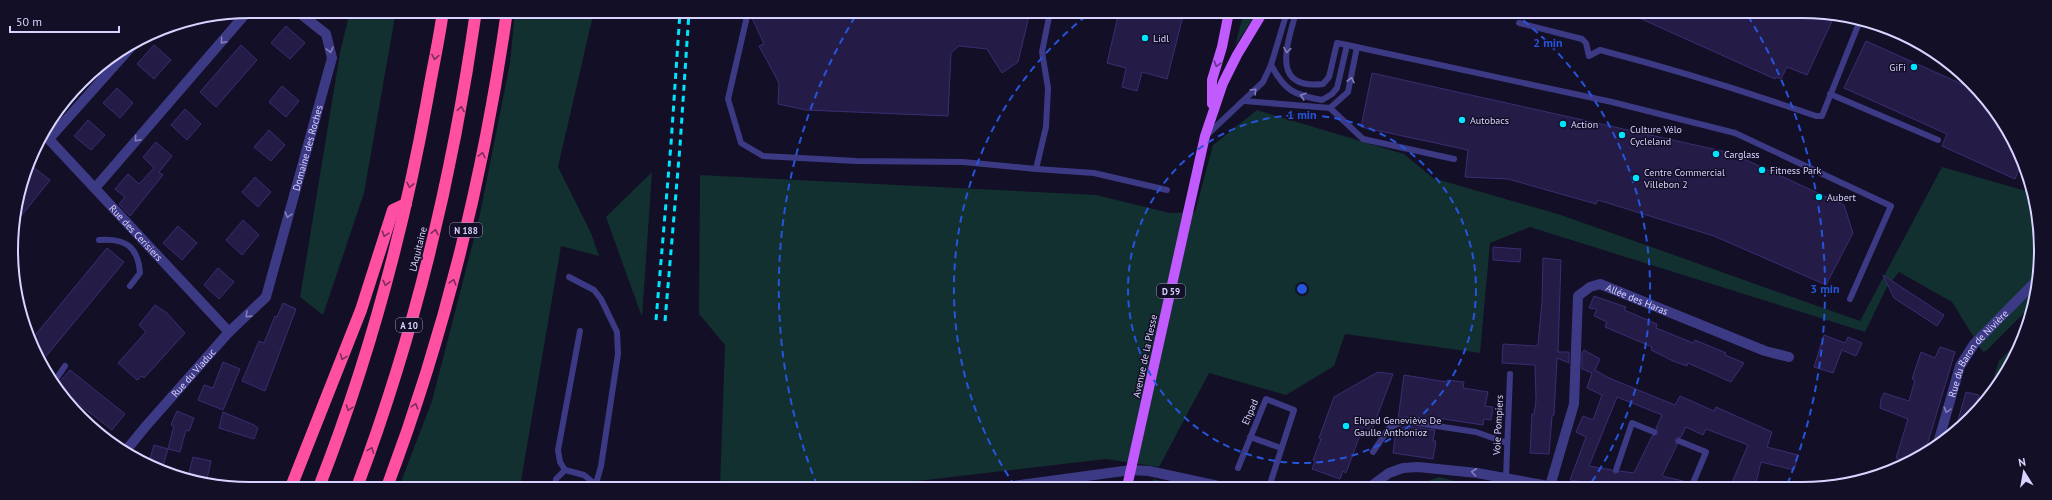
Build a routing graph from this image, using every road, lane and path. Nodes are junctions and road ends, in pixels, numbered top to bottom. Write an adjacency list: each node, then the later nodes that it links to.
1 (242, 18): 30 (street, one-way to 30)
2 (306, 18): 37 (street, Domaine des Roches, one-way to 37)
3 (442, 18): 32 (highway, one-way to 32)
4 (475, 18): 60 (highway, L'Aquitaine / A 10, one-way to 4)
5 (506, 18): 61 (highway, N 188, one-way to 5)
6 (747, 18): 29 (lane)
7 (1049, 18): 29 (lane)
8 (1224, 18): 16 (street)
9 (1228, 18): 16 (main road, Avenue de la Plesse / D 59)
10 (1259, 18): 23 (main road, Avenue de la Plesse / D 59)
11 (1285, 18): 19 (lane)
12 (1294, 18): 15 (lane, one-way to 15)
13 (1519, 23): 20 (lane)
14 (1857, 25): 20 (lane)
15 (1347, 45): 17 (lane); 19 (lane, one-way to 19)
16 (1222, 47): 23 (main road, Avenue de la Plesse / D 59, one-way to 23)
17 (1357, 47): 22 (lane, one-way to 17); 38 (lane)
18 (122, 56): 24 (street)
19 (1271, 65): 21 (lane, one-way to 19)
20 (1830, 94): 27 (lane)
21 (1244, 101): 22 (lane); 26 (lane)
22 (1330, 108): 28 (lane)
23 (1212, 112): 26 (main road, Avenue de la Plesse / D 59)
24 (49, 134)
25 (47, 136): 30 (street, Rue des Cerisiers)
26 (1205, 136): 55 (main road, Avenue de la Plesse / D 59)
27 (1938, 140)
28 (1454, 159)
29 (1036, 169): 31 (lane)
30 (96, 187): 40 (street, Rue des Cerisiers)
31 (1167, 190)
32 (406, 204): 58 (highway, one-way to 58); 59 (highway, one-way to 59)
33 (99, 240): 35 (lane)
34 (569, 277): 64 (lane)
35 (130, 286)
36 (2031, 286): 47 (street, Rue du Baron de Nivière, one-way to 47)
37 (266, 297): 40 (street, Rue du Viaduc, one-way to 40)
38 (1850, 299)
39 (580, 331): 54 (lane)
40 (230, 332): 50 (street, Rue du Viaduc)
41 (1789, 357): 71 (street, Allée des Haras)
42 (65, 366): 44 (lane)
43 (1510, 374): 49 (lane, Voie Pompiers)
44 (57, 378)
45 (1654, 432): 56 (lane)
46 (1250, 437): 51 (lane); 51 (lane, Ehpad); 53 (lane, Ehpad)
47 (1940, 437)
48 (1679, 442): 72 (lane)
49 (1507, 443): 52 (lane); 57 (lane, Voie Pompiers)
50 (128, 448)
51 (1281, 448): 68 (lane, Ehpad)
52 (1373, 452)
53 (1238, 468)
54 (566, 470): 62 (lane); 63 (lane)
55 (1131, 470): 65 (street); 66 (main road, Avenue de la Plesse / D 59); 67 (street)
56 (1616, 470)
57 (1506, 478): 69 (street, one-way to 69); 70 (street)
58 (293, 482)
59 (321, 482)
60 (359, 482)
61 (390, 482)
62 (556, 482)
63 (592, 482)
64 (596, 482)
65 (1043, 482)
66 (1127, 482)
67 (1200, 482)
68 (1271, 482)
69 (1377, 482)
70 (1526, 482)
71 (1553, 482)
72 (1693, 482)

